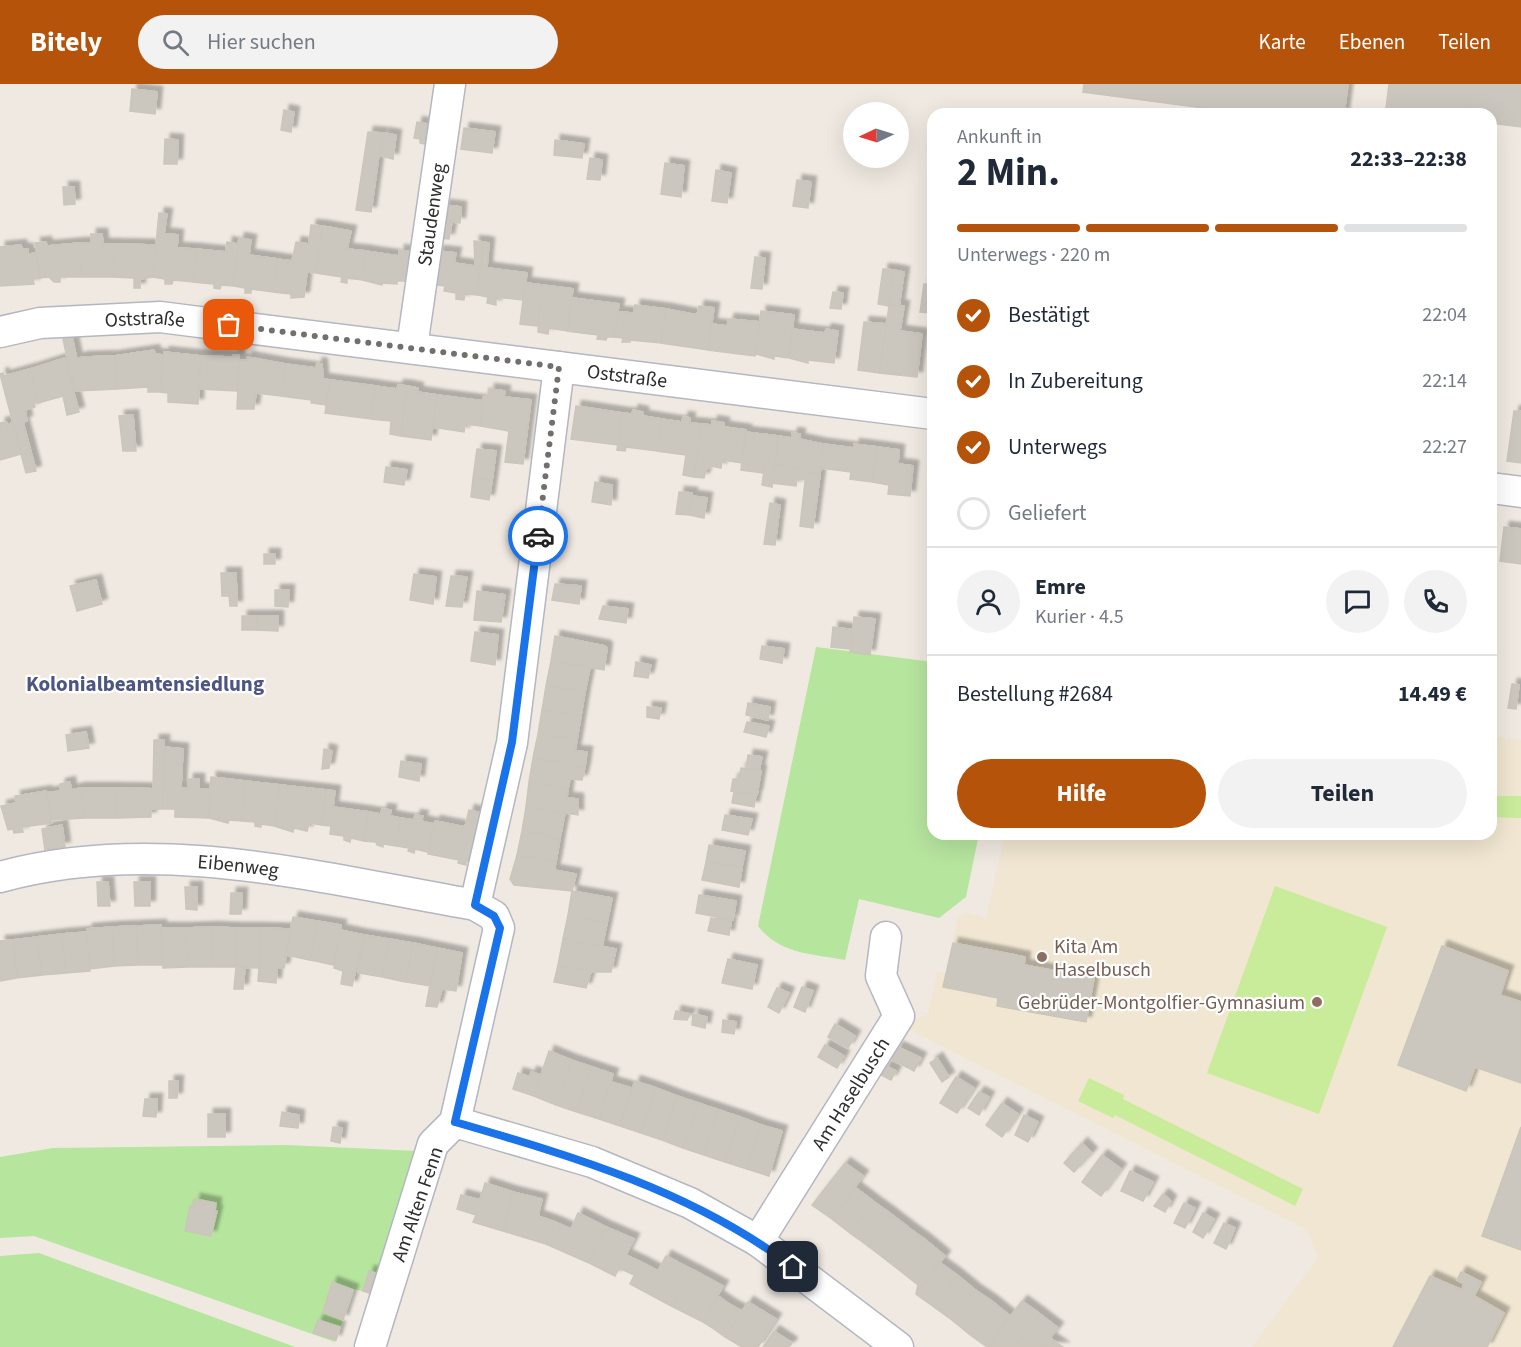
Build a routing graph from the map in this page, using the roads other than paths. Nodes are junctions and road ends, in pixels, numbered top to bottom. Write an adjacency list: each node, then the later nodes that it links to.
1 (450, 84): 3 (street, Staudenweg)
2 (0, 332): 3 (street, Oststraße)
3 (412, 347): 4 (street, Oststraße)
4 (559, 367): 5 (street, Oststraße); 9 (street)
5 (927, 413)
6 (1497, 489): 7 (street)
7 (1521, 492)
8 (0, 877): 9 (street, Eibenweg)
9 (475, 905): 11 (street)
10 (886, 937): 12 (street, Am Haselbusch)
11 (455, 1122): 12 (street); 13 (street, Am Alten Fenn)
12 (758, 1241): 14 (street)
13 (370, 1347)
14 (898, 1347)

